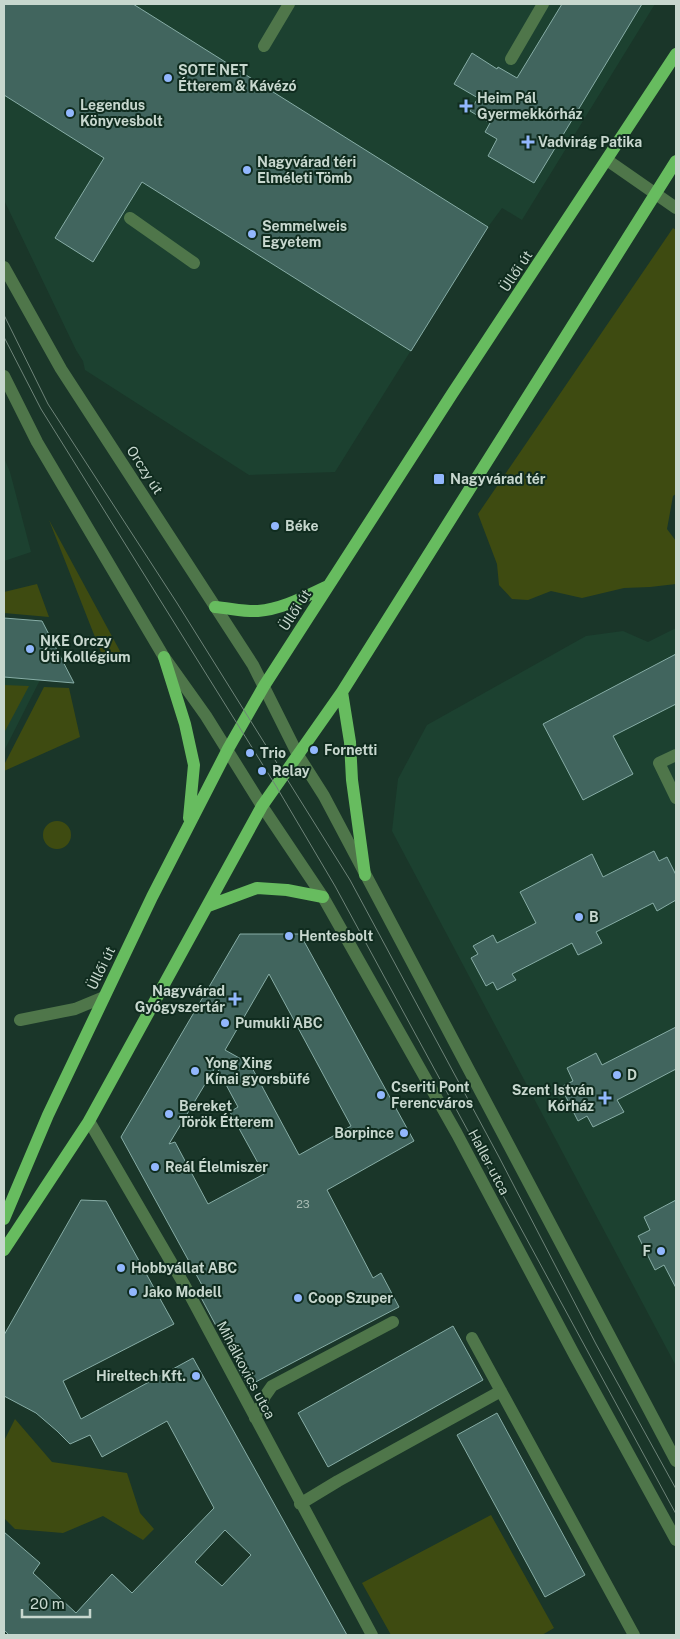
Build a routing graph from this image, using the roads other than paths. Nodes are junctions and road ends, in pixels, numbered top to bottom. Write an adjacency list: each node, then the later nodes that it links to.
1 (543, 4): 5 (street)
2 (283, 6): 3 (street)
3 (264, 46)
4 (676, 54): 6 (main road, Üllői út)
5 (511, 59)
6 (607, 160): 8 (street); 14 (main road, Üllői út)
7 (676, 161): 8 (main road)
8 (656, 194): 9 (street); 18 (main road)
9 (676, 208)
10 (130, 218): 11 (street)
11 (194, 263)
12 (4, 268): 15 (street, Orczy út)
13 (4, 376): 16 (street)
14 (328, 586): 15 (main road); 17 (main road, Üllői út)
15 (216, 607): 17 (street, Orczy út)
16 (164, 658): 19 (street); 24 (main road)
17 (264, 686): 19 (main road, Üllői út); 20 (street, Orczy út)
18 (342, 692): 20 (main road); 25 (main road)
19 (228, 749): 23 (street, Haller utca); 24 (main road, Üllői út)
20 (298, 755): 23 (main road); 25 (street, Haller utca)
21 (676, 755): 22 (street)
22 (676, 798)
23 (262, 806): 26 (street, Haller utca); 27 (main road)
24 (188, 826): 28 (main road, Üllői út)
25 (365, 875): 37 (street, Haller utca)
26 (323, 897): 27 (main road); 39 (street, Haller utca)
27 (208, 906): 30 (main road)
28 (104, 997): 29 (street); 31 (main road, Üllői út)
29 (20, 1020)
30 (89, 1121): 32 (main road); 36 (street, Mihálkovics utca)
31 (4, 1220)
32 (4, 1250)
33 (393, 1322): 36 (street)
34 (472, 1338): 35 (street)
35 (501, 1391): 38 (street); 41 (street)
36 (255, 1418): 38 (street, Mihálkovics utca)
37 (676, 1461)
38 (300, 1504): 40 (street, Mihálkovics utca)
39 (676, 1540)
40 (372, 1635)
41 (634, 1635)

